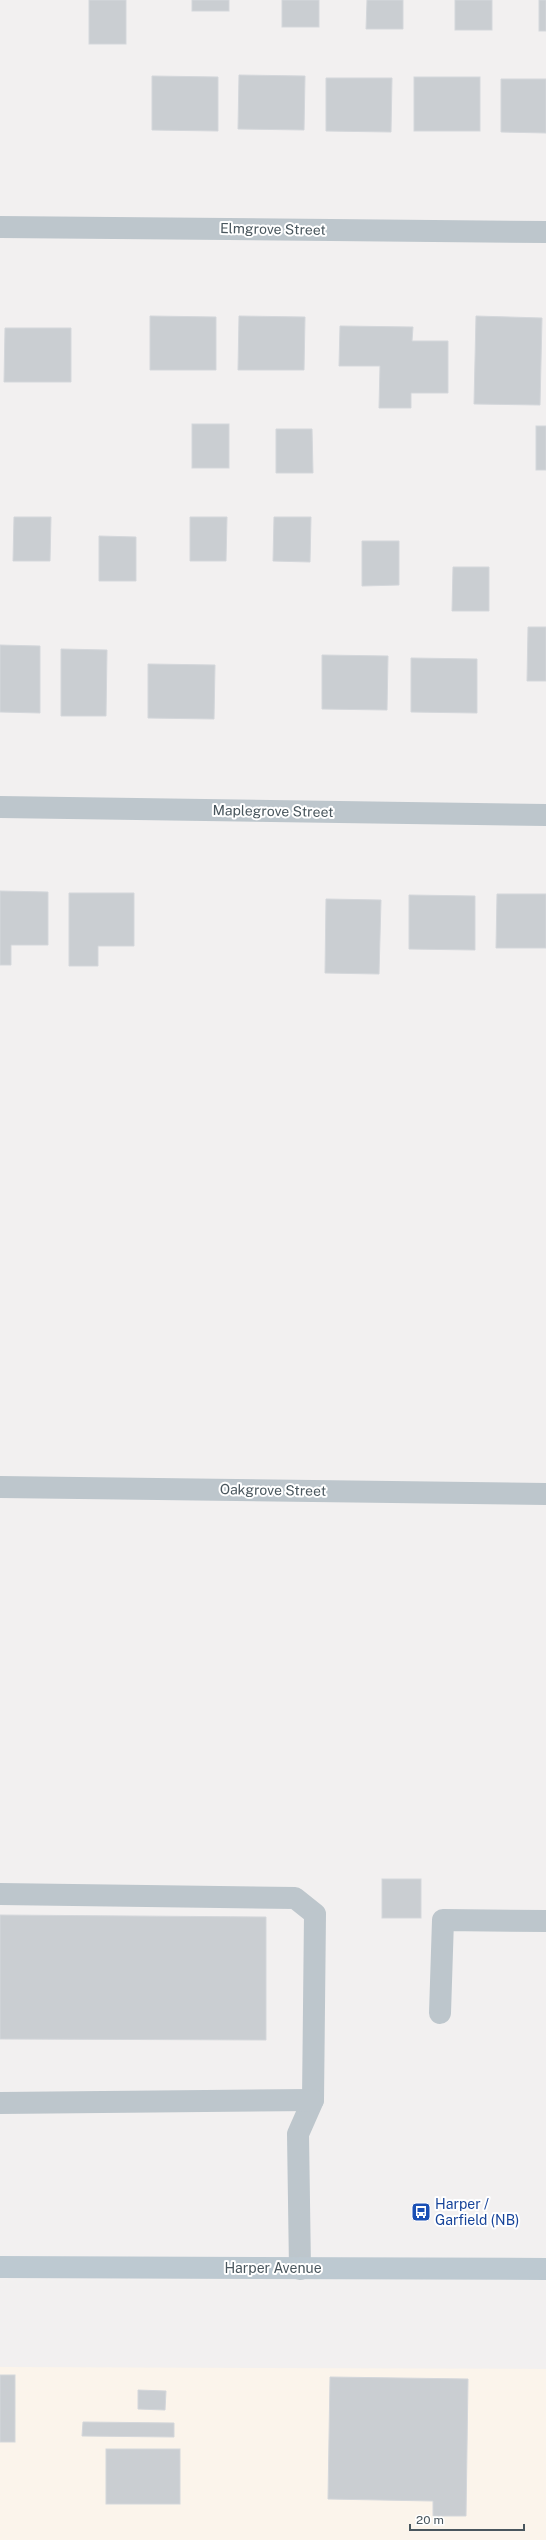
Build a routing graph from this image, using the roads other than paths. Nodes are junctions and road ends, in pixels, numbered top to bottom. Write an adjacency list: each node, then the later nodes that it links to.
1 (0, 227): 2 (street, Elmgrove Street)
2 (546, 232)
3 (0, 807): 4 (street, Maplegrove Street)
4 (546, 815)
5 (0, 1486): 6 (street, Oakgrove Street)
6 (546, 1494)
7 (0, 1894): 10 (street)
8 (546, 1921): 9 (street)
9 (440, 2012)
10 (312, 2100): 11 (street); 13 (street)
11 (0, 2103)
12 (0, 2267): 13 (main road, Harper Avenue)
13 (300, 2269): 14 (main road, Harper Avenue)
14 (546, 2269)

